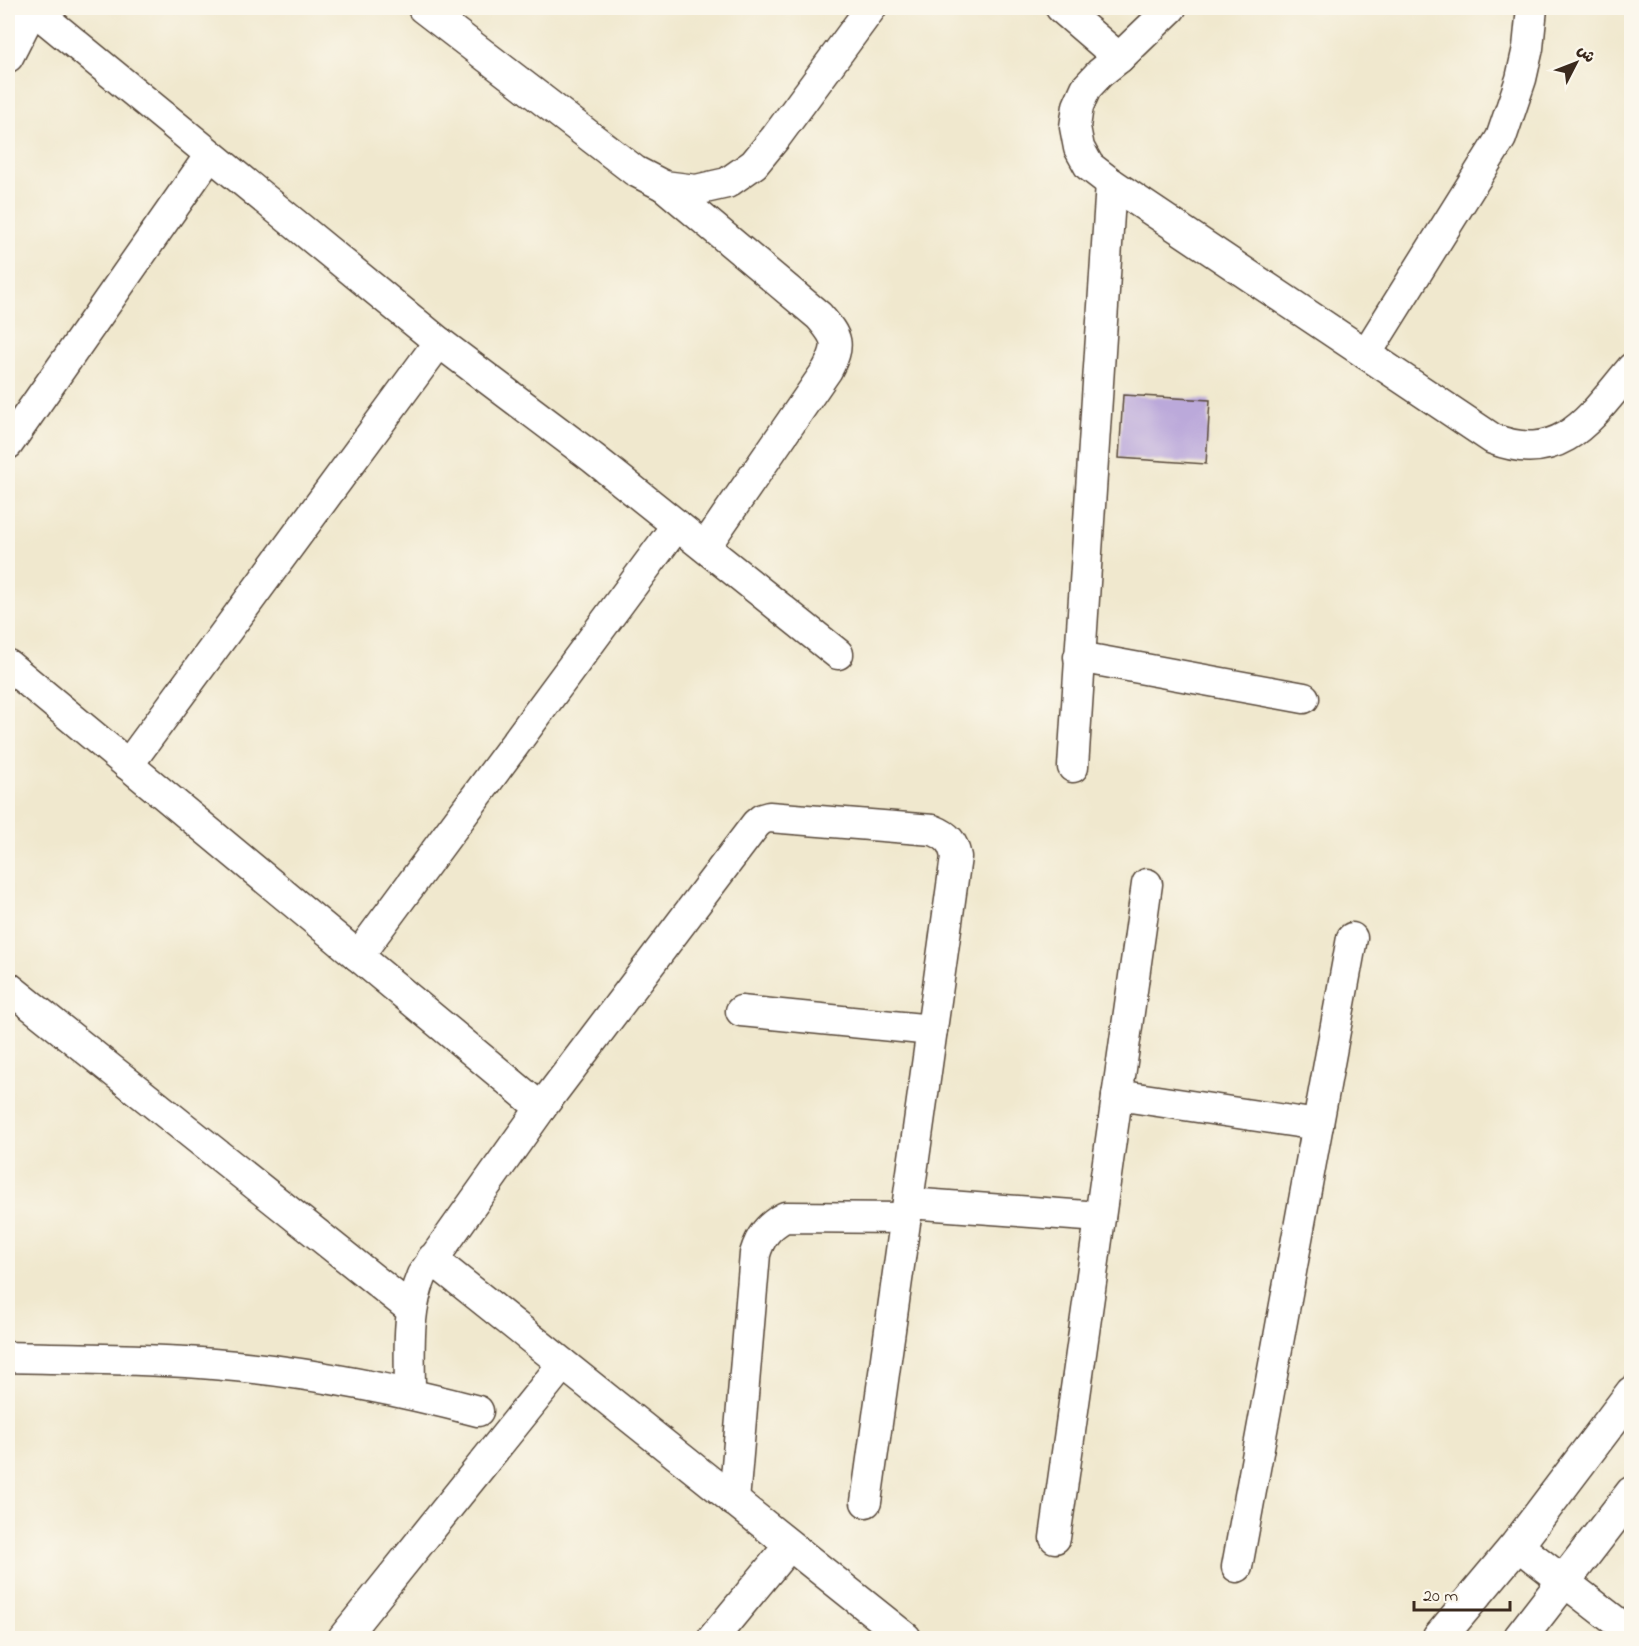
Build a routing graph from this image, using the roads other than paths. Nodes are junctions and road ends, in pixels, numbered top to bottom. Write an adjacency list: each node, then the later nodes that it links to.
1 (33, 8): 7 (street); 9 (street)
2 (423, 8): 11 (street)
3 (872, 8): 11 (street)
4 (1061, 8): 8 (street)
5 (1171, 8): 8 (street)
6 (1532, 8): 13 (street)
7 (8, 57)
8 (1119, 58): 10 (street)
9 (210, 154): 12 (street); 15 (street)
10 (1111, 183): 13 (street); 19 (street)
11 (664, 186): 17 (street)
12 (439, 342): 16 (street); 22 (street)
13 (1366, 354): 14 (street)
14 (1632, 368)
15 (8, 444)
16 (677, 525): 17 (street); 26 (street)
17 (705, 547): 18 (street)
18 (838, 654)
19 (1079, 657): 21 (street); 23 (street)
20 (8, 665): 22 (street)
21 (1304, 698)
22 (128, 765): 26 (street)
23 (1073, 767)
24 (1147, 884): 30 (street)
25 (1352, 938): 32 (street)
26 (358, 956): 31 (street)
27 (8, 987): 36 (street)
28 (741, 1011): 29 (street)
29 (932, 1030): 31 (street); 33 (street)
30 (1117, 1095): 32 (street); 34 (street)
31 (541, 1108): 35 (street)
32 (1318, 1125): 48 (street)
33 (907, 1210): 34 (street); 43 (street); 44 (street)
34 (1100, 1217): 45 (street)
35 (432, 1259): 36 (street); 38 (street)
36 (411, 1309): 39 (street)
37 (8, 1358): 39 (street)
38 (563, 1364): 43 (street); 51 (street)
39 (410, 1393): 41 (street)
40 (1632, 1393): 46 (street)
41 (478, 1411)
42 (1632, 1493): 49 (street)
43 (734, 1501): 47 (street)
44 (866, 1502)
45 (1055, 1538)
46 (1517, 1545): 49 (street); 54 (street)
47 (789, 1546): 52 (street); 53 (street)
48 (1237, 1567)
49 (1565, 1582): 50 (street); 55 (street)
50 (1632, 1634)
51 (342, 1638)
52 (713, 1638)
53 (906, 1638)
54 (1439, 1638)
55 (1520, 1638)

